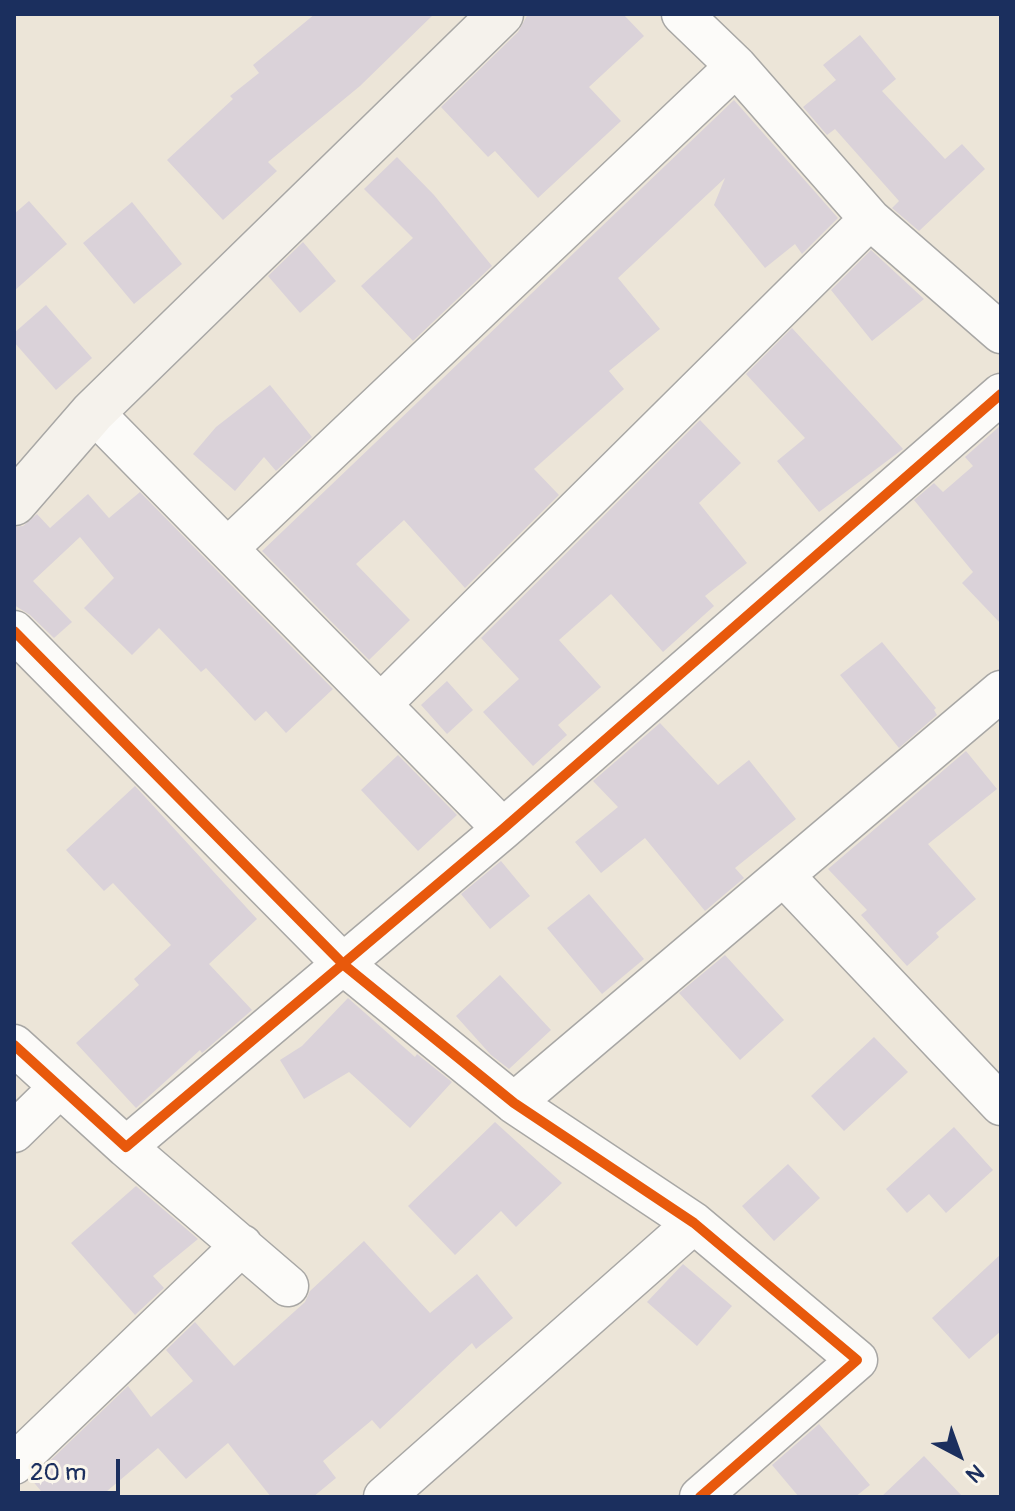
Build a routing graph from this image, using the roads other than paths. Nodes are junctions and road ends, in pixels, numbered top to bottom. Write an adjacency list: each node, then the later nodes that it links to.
1 (501, 14): 7 (street)
2 (682, 14): 3 (street)
3 (736, 66): 4 (street); 9 (street)
4 (870, 219): 5 (street); 11 (street)
5 (1001, 333)
6 (1001, 394): 13 (street)
7 (93, 412): 8 (street); 9 (street)
8 (14, 503)
9 (228, 548): 11 (street)
10 (14, 631): 15 (street)
11 (382, 703): 13 (street)
12 (995, 708): 14 (street)
13 (503, 829): 15 (street)
14 (784, 876): 18 (street); 19 (street)
15 (344, 965): 18 (street); 21 (street)
16 (14, 1045): 17 (street)
17 (60, 1087): 20 (street); 21 (street)
18 (514, 1103): 22 (street)
19 (1001, 1105)
20 (14, 1132)
21 (126, 1147): 23 (street)
22 (694, 1223): 26 (street); 27 (street)
23 (242, 1245): 24 (street); 25 (street)
24 (288, 1286)
25 (14, 1464)
26 (384, 1497)
27 (700, 1497)

